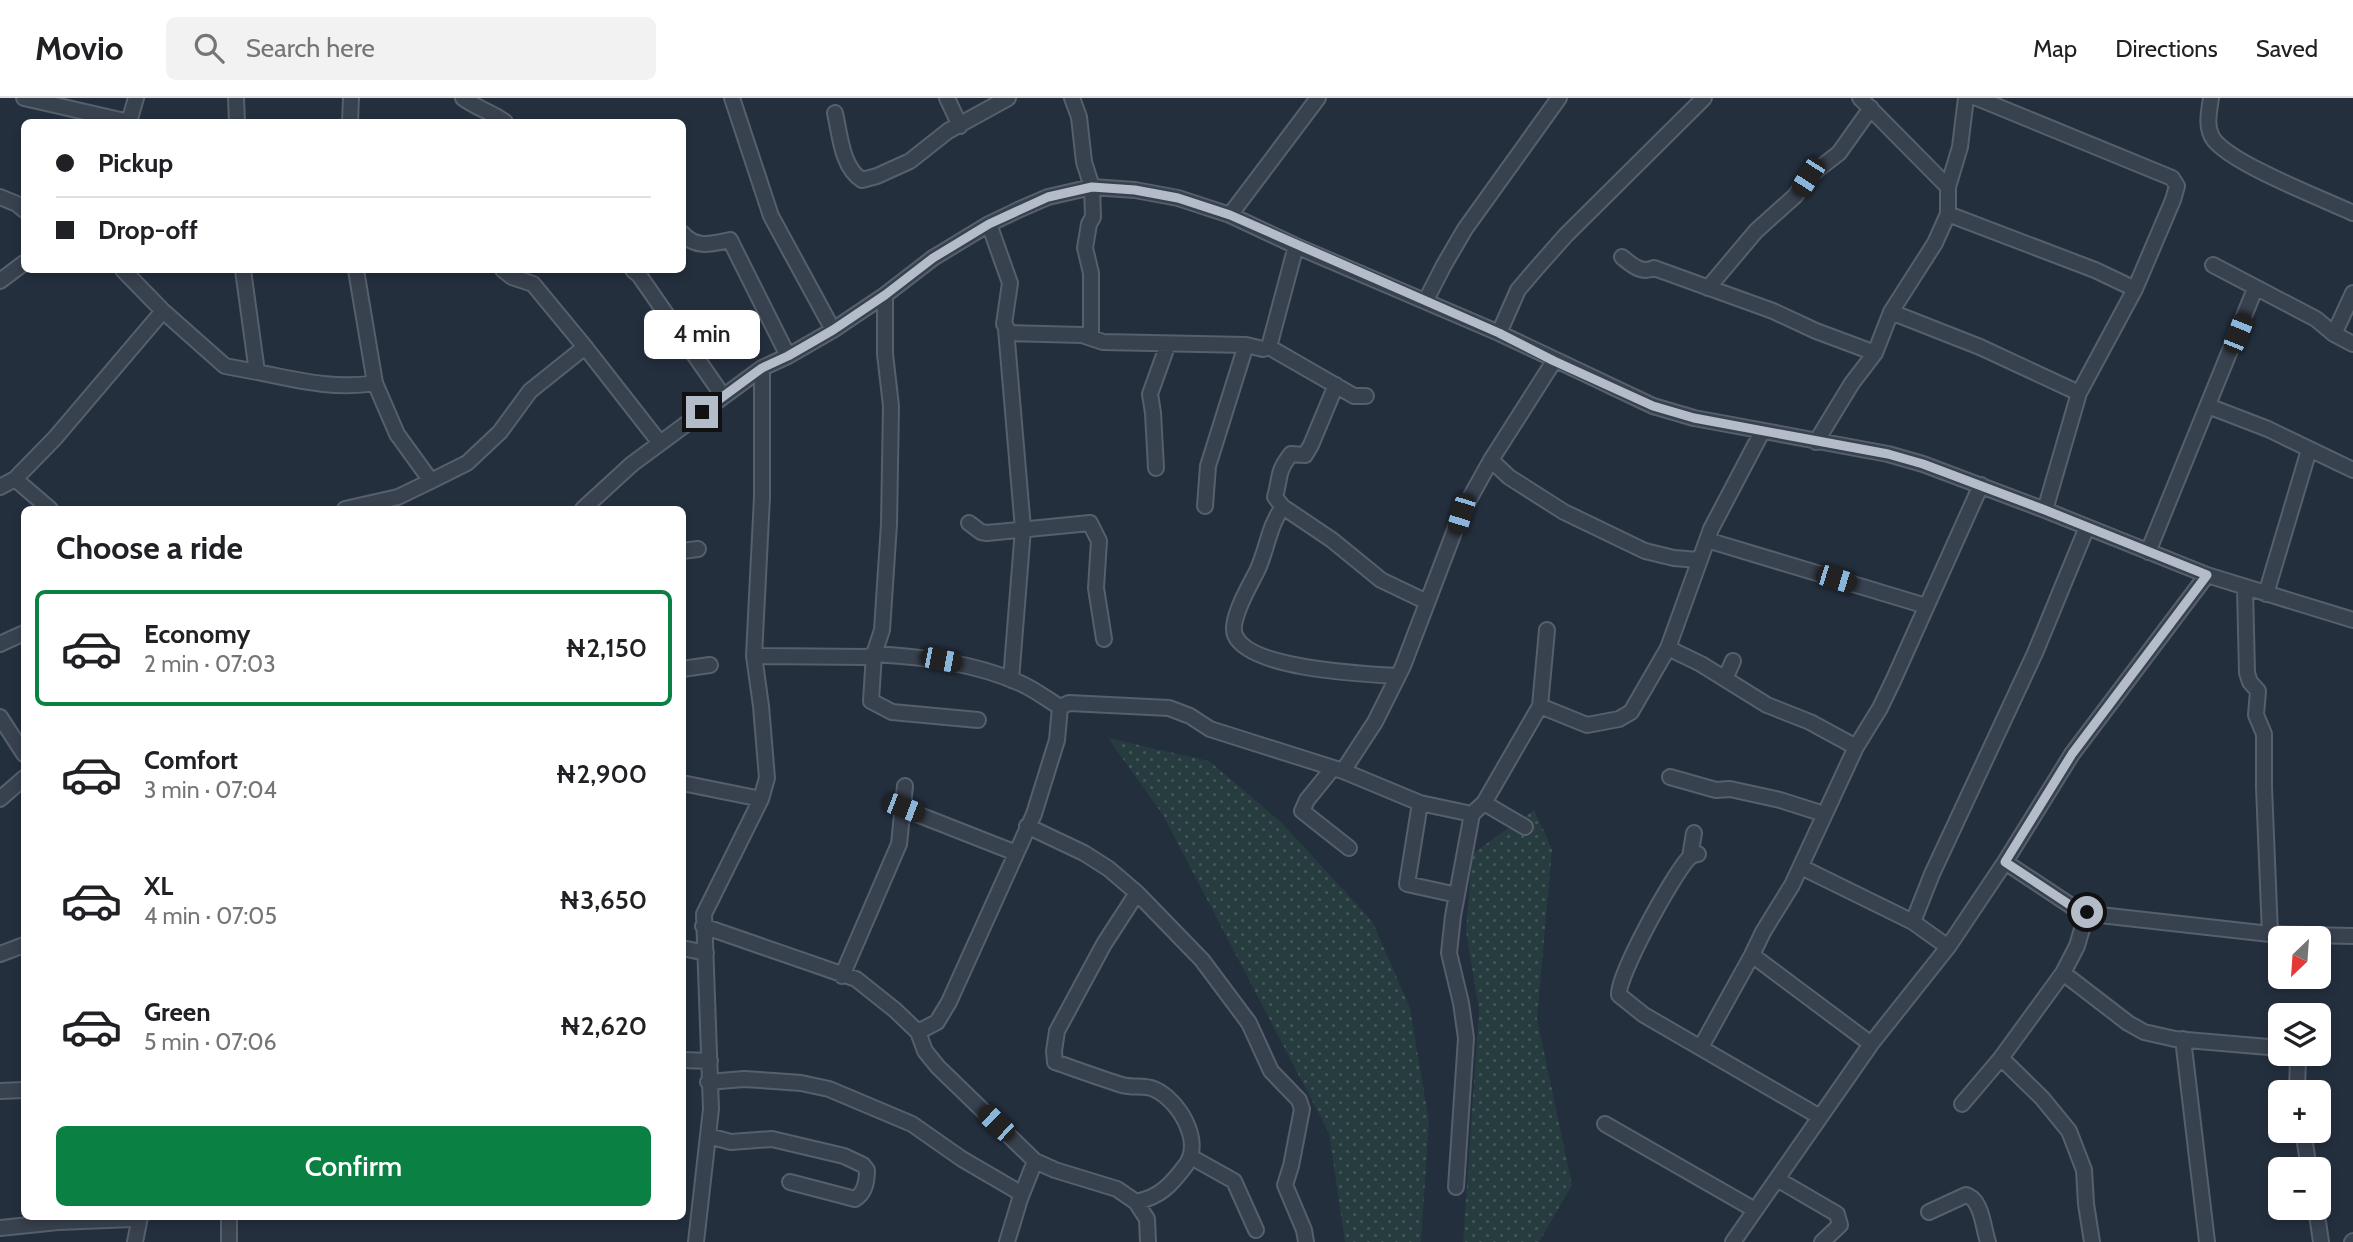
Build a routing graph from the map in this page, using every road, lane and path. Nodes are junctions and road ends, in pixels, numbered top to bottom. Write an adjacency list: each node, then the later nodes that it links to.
1 (24, 98): 18 (street)
2 (136, 98): 19 (street)
3 (236, 98): 20 (street)
4 (351, 98): 21 (street)
5 (732, 98): 52 (street)
6 (947, 98): 24 (street)
7 (1008, 98): 24 (street)
8 (1072, 98): 25 (street)
9 (1318, 98): 31 (street)
10 (1559, 98): 49 (street)
11 (1704, 98): 54 (street)
12 (1966, 98): 26 (street)
13 (1977, 98): 45 (street)
14 (2211, 98): 29 (street)
15 (469, 102): 22 (street); 23 (street)
16 (1866, 103): 26 (street); 44 (street)
17 (835, 113): 24 (street)
18 (116, 119)
19 (130, 119)
20 (237, 119)
21 (350, 119)
22 (476, 119)
23 (501, 119)
24 (960, 126)
25 (1092, 187): 31 (street); 32 (street); 56 (street)
26 (1948, 187): 30 (street)
27 (0, 197): 28 (street)
28 (21, 208)
29 (2353, 213)
30 (1948, 214): 45 (street); 51 (street)
31 (1230, 215): 34 (street)
32 (989, 224): 48 (street); 53 (street)
33 (686, 237): 63 (street)
34 (1296, 246): 49 (street); 61 (street)
35 (1622, 257): 44 (street)
36 (21, 265): 43 (street)
37 (2213, 265): 46 (street)
38 (125, 273): 50 (street)
39 (243, 273): 66 (street)
40 (357, 273): 67 (street)
41 (507, 273): 60 (street)
42 (637, 273): 70 (street)
43 (0, 281)
44 (1708, 288): 62 (street)
45 (2135, 289): 69 (street)
46 (2255, 289): 55 (street); 72 (street)
47 (2353, 293): 55 (street)
48 (885, 295): 52 (street); 107 (street)
49 (1426, 300): 54 (street)
50 (163, 311): 66 (street); 80 (street)
51 (1891, 312): 62 (street); 69 (street)
52 (833, 330): 63 (street)
53 (1006, 330): 56 (street); 92 (street)
54 (1499, 333): 64 (street)
55 (2334, 334): 58 (street)
56 (1091, 337): 57 (street)
57 (1168, 344): 59 (street); 78 (street)
58 (2353, 344)
59 (1246, 345): 61 (street); 87 (street)
60 (585, 347): 75 (street); 81 (street)
61 (1269, 347): 68 (street)
62 (1875, 353): 74 (street)
63 (788, 356): 65 (street)
64 (1554, 361): 73 (street); 77 (street)
65 (762, 368): 70 (street); 108 (street)
66 (257, 372): 67 (street)
67 (375, 383): 81 (street)
68 (1336, 386): 71 (street); 88 (street)
69 (2080, 393): 89 (street)
70 (723, 396): 75 (street)
71 (1366, 396)
72 (2208, 406): 76 (street); 94 (street)
73 (1762, 432): 74 (street); 93 (street)
74 (1816, 442): 82 (street)
75 (660, 443): 86 (street)
76 (2309, 450): 79 (street); 98 (street)
77 (1491, 460): 95 (street); 99 (street)
78 (1156, 468)
79 (2353, 470)
80 (15, 479): 83 (street); 84 (street)
81 (431, 481): 85 (street)
82 (1981, 485): 89 (street); 100 (street)
83 (0, 486)
84 (46, 506)
85 (358, 506)
86 (586, 506)
87 (1205, 506)
88 (1283, 507): 99 (street); 112 (street)
89 (2045, 510): 91 (street)
90 (968, 523): 92 (street)
91 (2087, 527): 94 (street); 143 (street)
92 (1023, 529): 104 (street); 114 (street)
93 (1707, 540): 95 (street); 100 (street)
94 (2148, 552): 96 (street)
95 (1699, 561): 106 (street)
96 (2207, 575): 97 (street); 138 (street)
97 (2245, 588): 98 (street); 145 (street)
98 (2266, 594): 101 (street)
99 (1427, 602): 112 (street)
100 (1926, 606): 119 (street)
101 (2353, 620)
102 (1547, 630): 115 (street)
103 (21, 634): 105 (street)
104 (1104, 639)
105 (0, 644)
106 (1668, 648): 113 (street); 115 (street)
107 (874, 654): 108 (street); 114 (street); 118 (street)
108 (754, 656): 127 (street)
109 (1733, 661): 113 (street)
110 (710, 665): 111 (street)
111 (686, 668)
112 (1396, 676): 121 (street)
113 (1725, 679): 119 (street)
114 (1011, 680): 116 (street)
115 (1540, 706): 129 (street)
116 (1060, 707): 121 (street); 133 (street)
117 (0, 717): 120 (street)
118 (978, 720)
119 (1856, 747): 132 (street)
120 (21, 749)
121 (1338, 770): 128 (street); 136 (street)
122 (1670, 778): 132 (street)
123 (686, 784): 127 (street)
124 (21, 785): 126 (street)
125 (905, 786): 130 (street)
126 (0, 799)
127 (761, 799): 144 (street)
128 (1420, 803): 131 (street); 141 (street)
129 (1484, 803): 131 (street); 134 (street)
130 (904, 808): 137 (street); 156 (street)
131 (1472, 814): 141 (street)
132 (1824, 814): 139 (street)
133 (1027, 826): 137 (street); 140 (street)
134 (1525, 827)
135 (1694, 833): 160 (street)
136 (1349, 848)
137 (1016, 853): 157 (street)
138 (2005, 862): 142 (street); 150 (street)
139 (1801, 867): 143 (street); 154 (street)
140 (1137, 893): 172 (street); 192 (street)
141 (1457, 895): 176 (street)
142 (2087, 912): 146 (street); 155 (street)
143 (1913, 922): 150 (street)
144 (703, 926): 152 (street); 156 (street)
145 (2270, 926)
146 (2268, 933)
147 (2331, 935): 148 (street)
148 (2353, 936)
149 (21, 946): 153 (street)
150 (1948, 947): 159 (street)
151 (686, 949): 152 (street)
152 (706, 953): 164 (street)
153 (0, 954)
154 (1752, 956): 159 (street); 160 (street)
155 (2063, 973): 158 (street); 162 (street)
156 (842, 976): 157 (street)
157 (918, 1032): 173 (street)
158 (2183, 1039): 161 (street); 197 (street)
159 (1871, 1044): 169 (street)
160 (1701, 1047): 169 (street)
161 (2268, 1047)
162 (2001, 1058): 168 (street); 196 (street)
163 (686, 1060): 164 (street)
164 (710, 1061): 165 (street)
165 (708, 1082): 171 (street); 177 (street)
166 (21, 1090): 167 (street)
167 (0, 1091)
168 (1962, 1104)
169 (1820, 1117): 174 (street)
170 (1605, 1124): 179 (street)
171 (708, 1136): 175 (street); 189 (street)
172 (1191, 1157): 178 (street); 186 (street)
173 (1035, 1161): 177 (street); 178 (street)
174 (1777, 1180): 179 (street); 194 (street)
175 (790, 1182)
176 (1455, 1186)
177 (1022, 1194): 190 (street)
178 (1136, 1202): 191 (street)
179 (1755, 1210): 193 (street)
180 (1929, 1212): 195 (street)
181 (102, 1220): 185 (street)
182 (139, 1220): 187 (street)
183 (229, 1220): 188 (street)
184 (2317, 1220): 198 (street)
185 (0, 1228)
186 (1256, 1230)
187 (135, 1242)
188 (229, 1242)
189 (695, 1242)
190 (1007, 1242)
191 (1148, 1242)
192 (1306, 1242)
193 (1733, 1242)
194 (1822, 1242)
195 (1988, 1242)
196 (2092, 1242)
197 (2207, 1242)
198 (2321, 1242)

